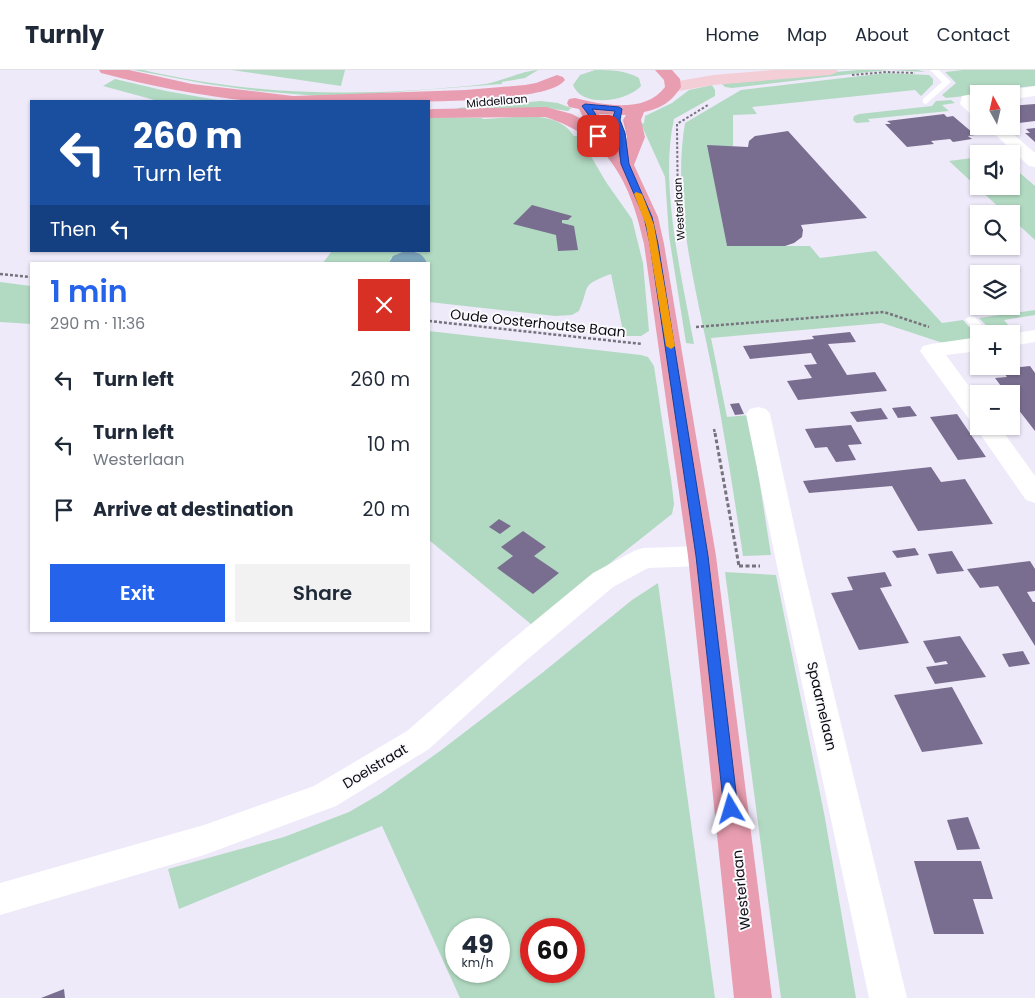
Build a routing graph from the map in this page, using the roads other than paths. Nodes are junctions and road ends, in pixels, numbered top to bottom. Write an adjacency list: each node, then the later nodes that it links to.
1 (107, 70): 10 (main road, Middellaan)
2 (719, 70): 3 (main road); 6 (main road)
3 (724, 70)
4 (830, 70): 6 (main road)
5 (934, 70): 12 (lane)
6 (660, 75): 15 (main road); 16 (main road)
7 (554, 79): 11 (main road, Middellaan); 13 (main road, Middellaan); 14 (main road)
8 (1035, 92): 9 (street)
9 (1020, 93)
10 (284, 100)
11 (388, 100)
12 (926, 101)
13 (430, 106)
14 (585, 106): 16 (main road); 19 (main road, Westerlaan)
15 (637, 108): 16 (main road); 21 (main road)
16 (619, 109): 21 (main road, Westerlaan)
17 (430, 114): 19 (main road)
18 (1004, 135): 20 (street)
19 (598, 136): 21 (main road, Westerlaan)
20 (1035, 162)
21 (625, 164): 31 (main road, Westerlaan)
22 (971, 319): 23 (lane)
23 (977, 325)
24 (1035, 336): 25 (street)
25 (1020, 338)
26 (970, 345): 27 (street)
27 (970, 405)
28 (758, 414): 34 (street, Spaarnelaan)
29 (992, 435): 30 (street)
30 (1035, 494)
31 (702, 556): 32 (street, Doelstraat); 33 (main road, Westerlaan)
32 (0, 899)
33 (753, 998)
34 (888, 998)

